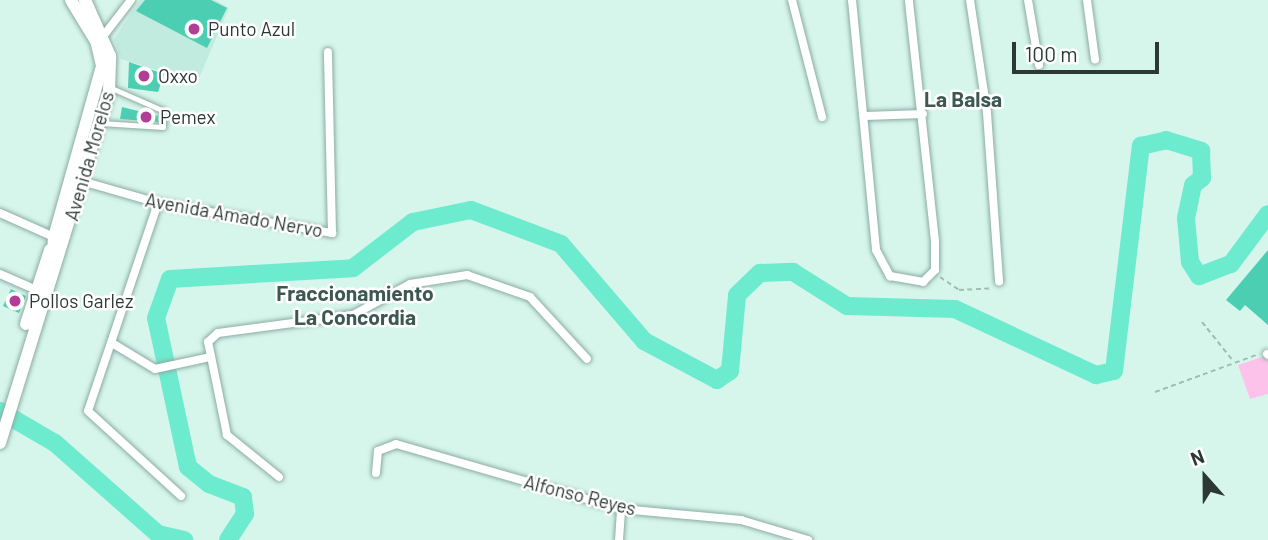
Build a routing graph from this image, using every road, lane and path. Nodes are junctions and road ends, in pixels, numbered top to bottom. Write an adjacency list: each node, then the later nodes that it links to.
1 (71, 0): 10 (main road, Avenida Morelos)
2 (85, 0): 10 (main road, Avenida Morelos)
3 (131, 0): 10 (street)
4 (792, 0): 17 (street)
5 (852, 0): 16 (street)
6 (909, 0): 15 (street)
7 (970, 0): 26 (street)
8 (1028, 0): 13 (street)
9 (1087, 0): 12 (street)
10 (100, 39): 14 (main road, Avenida Morelos)
11 (328, 52): 20 (street, Avenida Amado Nervo)
12 (1095, 59)
13 (1039, 65)
14 (105, 86): 18 (main road, Avenida Morelos); 18 (lane)
15 (923, 114): 16 (street); 23 (street)
16 (864, 116): 23 (street)
17 (822, 117)
18 (95, 122): 19 (main road, Avenida Morelos)
19 (77, 180): 20 (street, Avenida Amado Nervo); 22 (main road, Avenida Morelos); 24 (main road, Avenida Morelos)
20 (158, 203): 30 (street)
21 (0, 214): 22 (street)
22 (54, 236): 24 (main road, Avenida Morelos); 27 (main road, Avenida Morelos)
23 (935, 270): 26 (path)
24 (53, 273): 27 (main road, Avenida Morelos)
25 (0, 274): 27 (street)
26 (999, 282)
27 (42, 293): 29 (main road, Avenida Morelos); 36 (main road, Avenida Morelos)
28 (1202, 322): 34 (path)
29 (26, 324)
30 (112, 344): 32 (street); 39 (street)
31 (1267, 354): 34 (path)
32 (210, 356): 33 (street); 38 (street)
33 (586, 359)
34 (1235, 363): 35 (path)
35 (1155, 393)
36 (0, 443)
37 (376, 473): 40 (street, Alfonso Reyes)
38 (279, 477)
39 (181, 496)
40 (621, 509): 41 (street); 42 (street, Alfonso Reyes)
41 (619, 540)
42 (808, 540)

